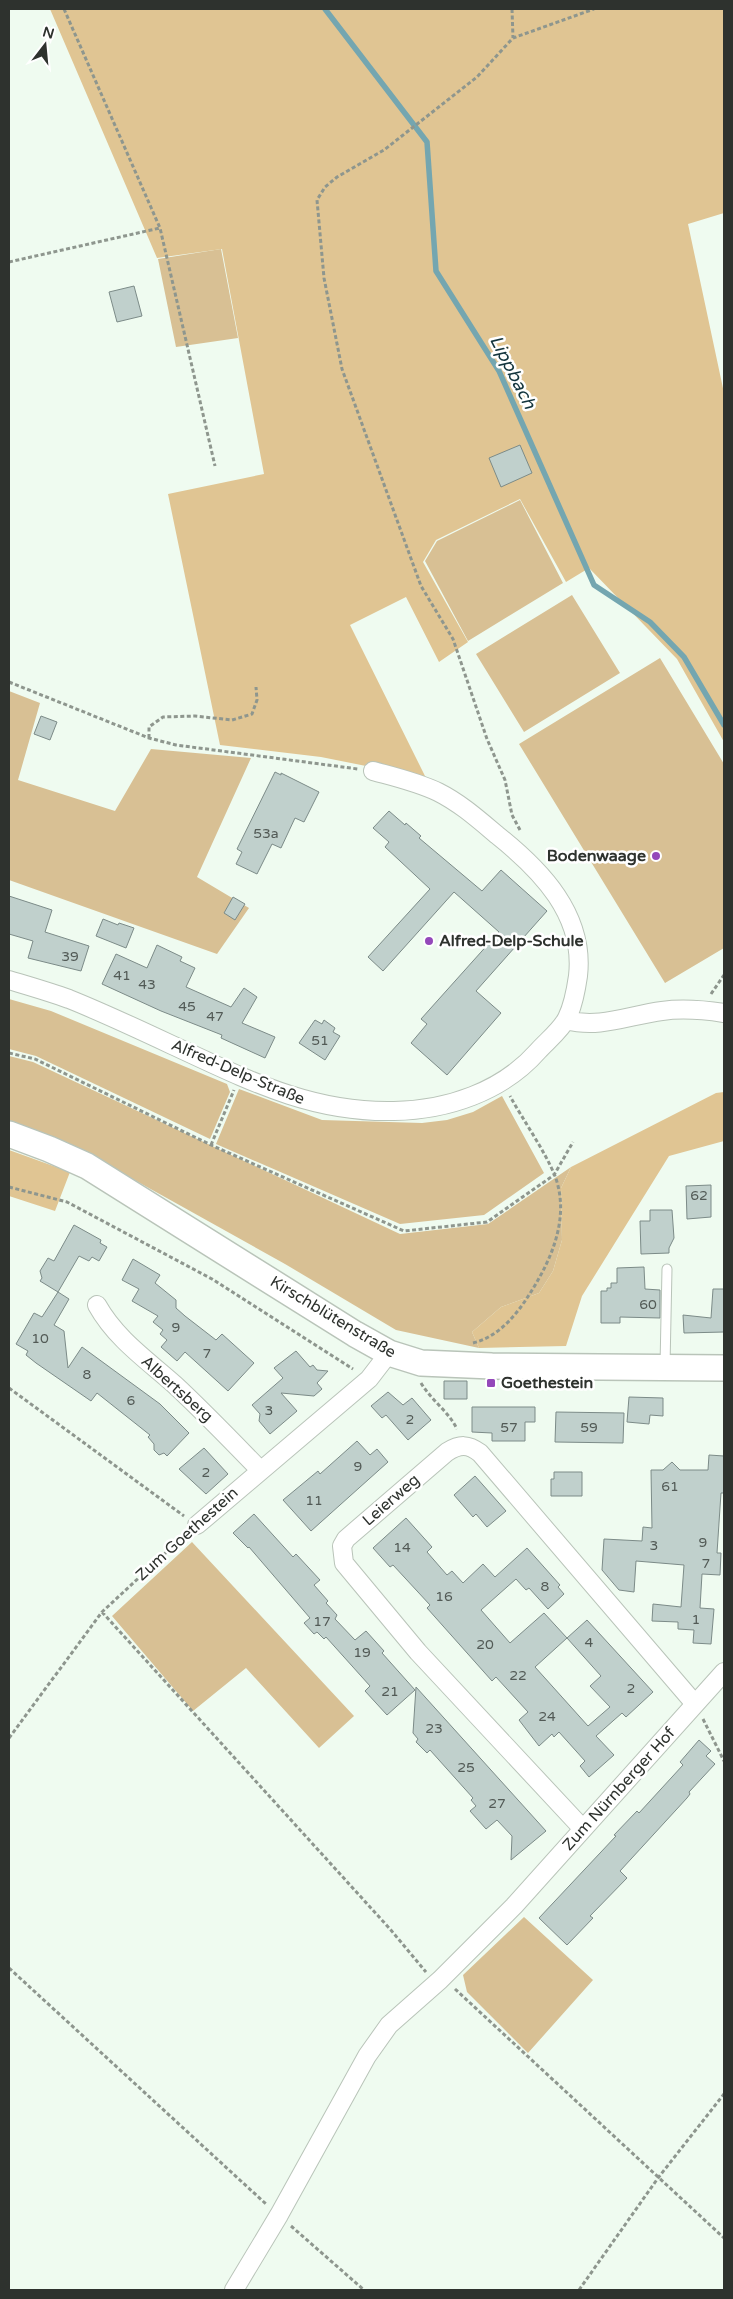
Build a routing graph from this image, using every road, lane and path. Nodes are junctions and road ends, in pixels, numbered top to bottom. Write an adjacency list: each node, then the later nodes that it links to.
1 (64, 9): 5 (path)
2 (512, 9): 4 (path)
3 (594, 9): 4 (path)
4 (513, 38): 12 (path)
5 (160, 228): 6 (path); 7 (path)
6 (9, 262)
7 (215, 466)
8 (9, 682): 10 (path)
9 (256, 687): 10 (path)
10 (149, 738): 11 (path)
11 (373, 771): 15 (street, Alfred-Delp-Straße)
12 (524, 838)
13 (9, 980): 17 (street, Alfred-Delp-Straße)
14 (724, 1013): 15 (street)
15 (566, 1020): 18 (street, Alfred-Delp-Straße)
16 (9, 1053): 21 (path)
17 (240, 1077): 18 (street, Alfred-Delp-Straße); 21 (path)
18 (501, 1081): 22 (path)
19 (9, 1134): 26 (main road, Kirschblütenstraße)
20 (574, 1142): 22 (path)
21 (211, 1145): 22 (path)
22 (554, 1175): 28 (path)
23 (9, 1187): 31 (path)
24 (667, 1269): 29 (lane)
25 (97, 1305): 34 (street, Albertsberg)
26 (389, 1353): 27 (main road, Kirschblütenstraße); 31 (street, Zum Goethestein)
27 (421, 1363): 28 (main road, Kirschblütenstraße); 33 (path)
28 (466, 1366): 29 (main road, Kirschblütenstraße)
29 (666, 1368): 30 (main road, Kirschblütenstraße)
30 (724, 1368)
31 (368, 1379): 34 (street, Zum Goethestein)
32 (9, 1388): 35 (path)
33 (464, 1445): 38 (street); 41 (street, Leierweg)
34 (260, 1470): 35 (street, Zum Goethestein)
35 (197, 1525): 36 (path, Zum Goethestein)
36 (102, 1612): 39 (path, Zum Goethestein); 43 (path)
37 (724, 1672): 38 (street, Zum Nürnberger Hof)
38 (695, 1704): 40 (path); 41 (street, Zum Nürnberger Hof)
39 (9, 1738)
40 (724, 1761)
41 (583, 1829): 43 (street, Zum Nürnberger Hof)
42 (9, 1968): 46 (path)
43 (440, 1980): 45 (path); 46 (street, Zum Nürnberger Hof)
44 (724, 2094): 45 (path)
45 (658, 2178): 47 (path); 50 (path)
46 (279, 2215): 48 (street, Zum Nürnberger Hof); 49 (path)
47 (724, 2238)
48 (234, 2290)
49 (364, 2290)
50 (579, 2290)

